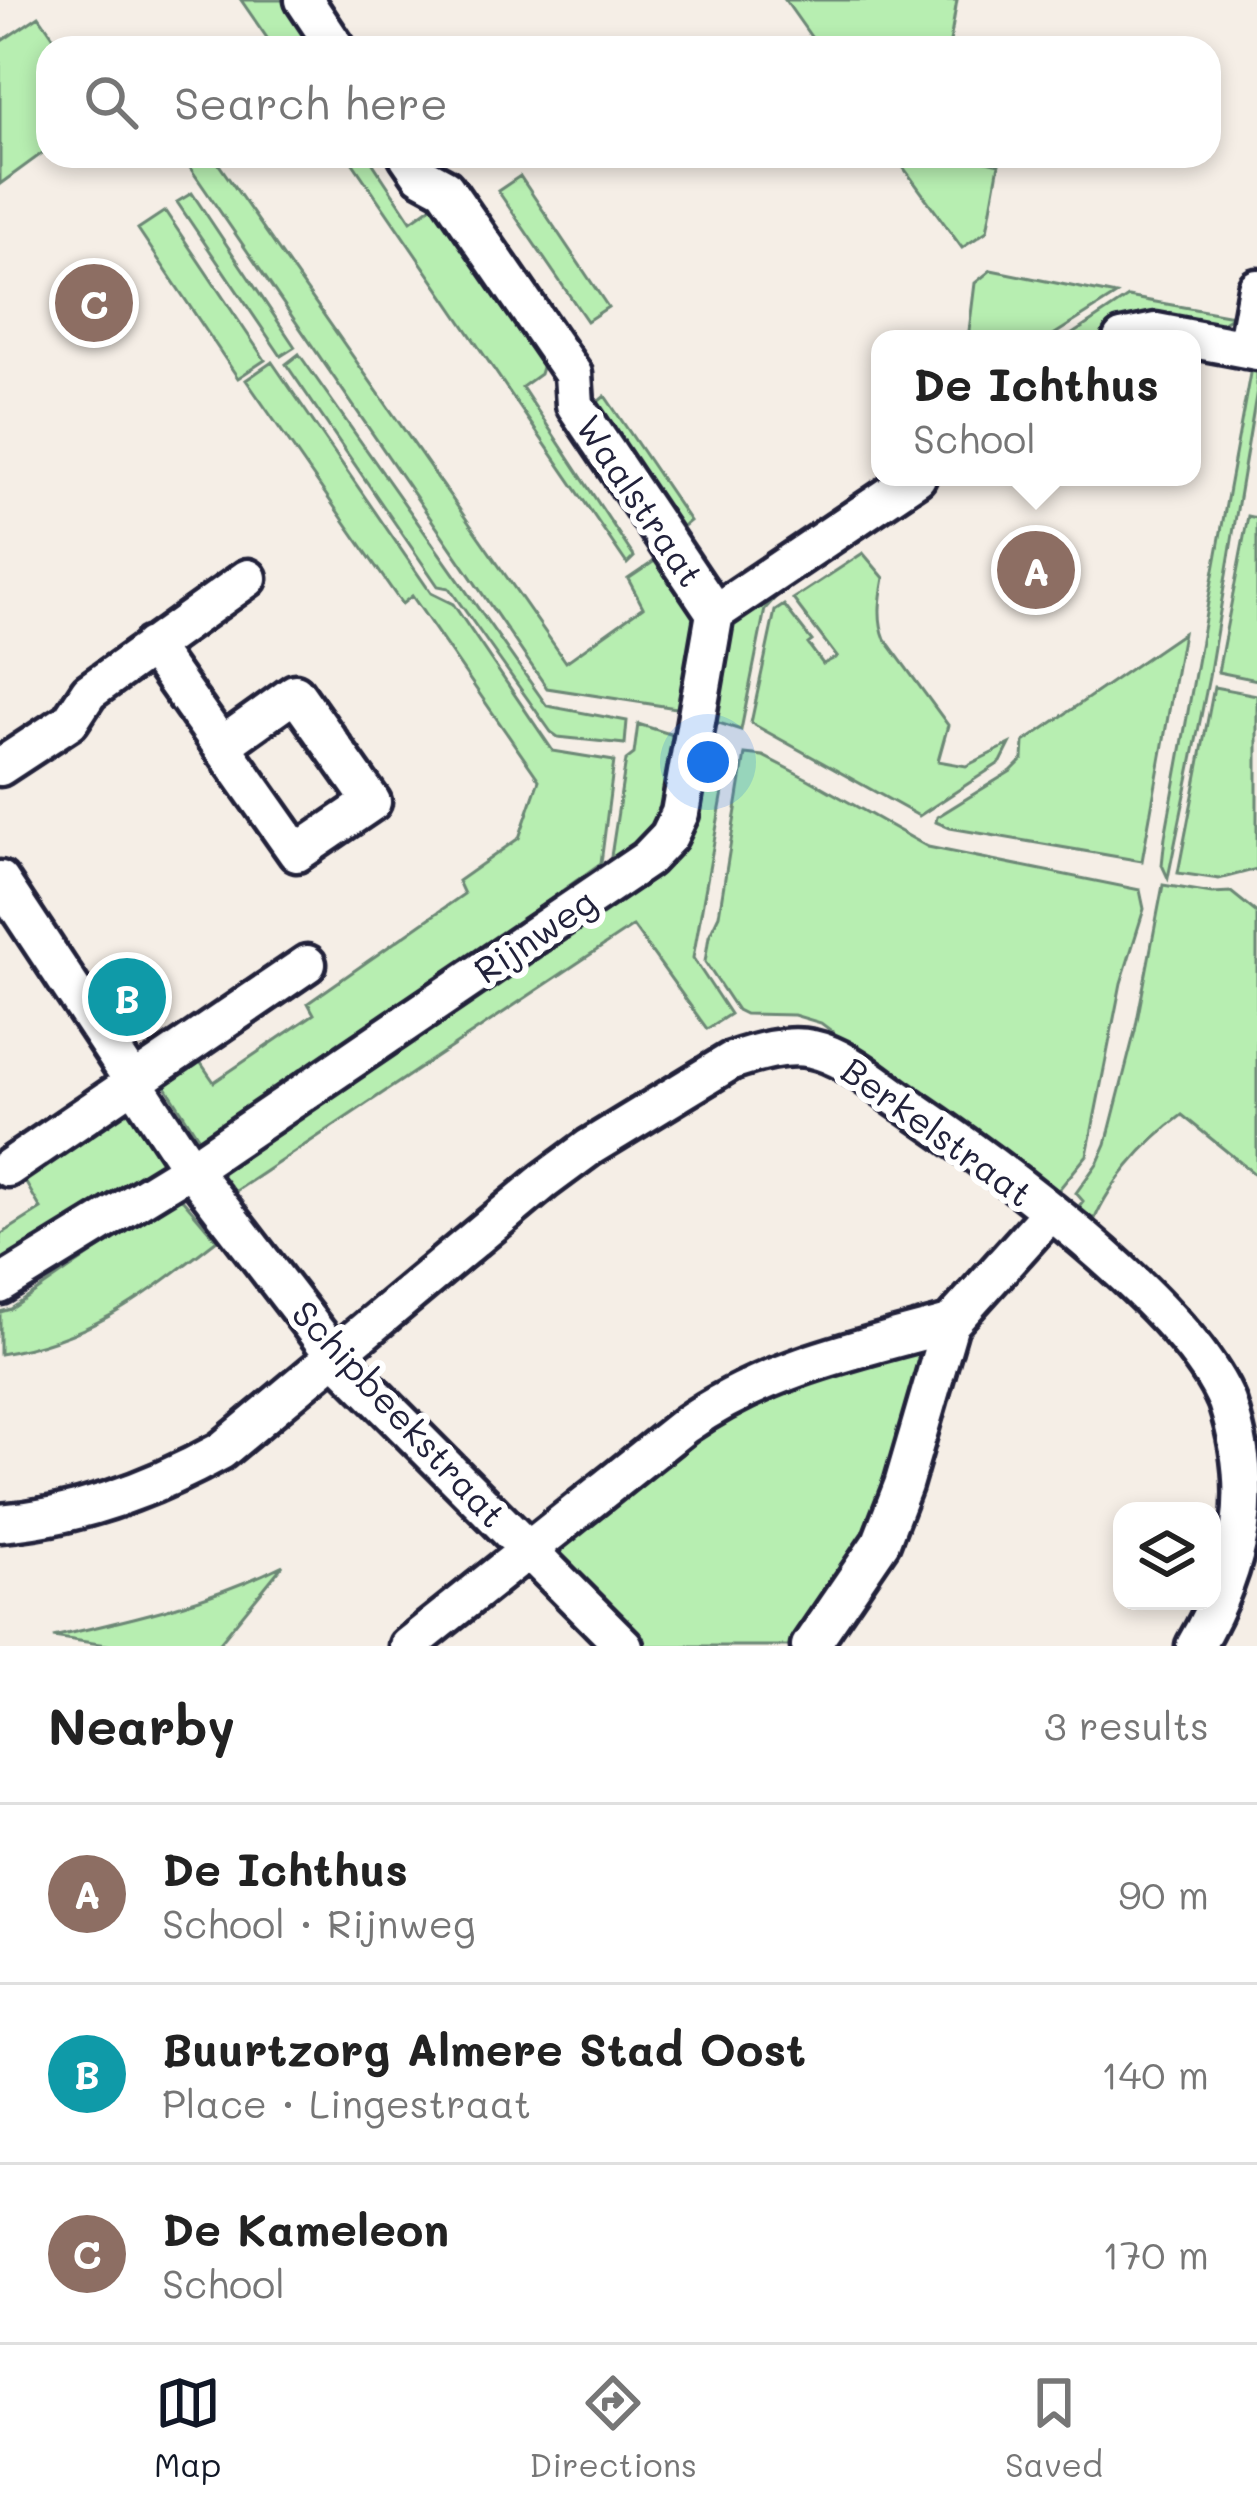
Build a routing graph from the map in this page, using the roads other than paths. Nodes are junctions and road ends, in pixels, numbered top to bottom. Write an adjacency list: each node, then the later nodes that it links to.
1 (304, 0): 2 (street)
2 (328, 36)
3 (417, 168): 9 (street, Waalstraat)
4 (1257, 288): 6 (street)
5 (1201, 340): 6 (street)
6 (1252, 350)
7 (904, 486): 9 (street)
8 (248, 578): 10 (street)
9 (715, 613): 17 (street, Rijnweg)
10 (152, 646): 11 (street); 12 (street)
11 (221, 746)
12 (0, 767)
13 (0, 880): 15 (street, Schipbeekstraat)
14 (307, 964): 15 (street)
15 (132, 1080): 16 (street); 17 (street, Schipbeekstraat)
16 (8, 1168)
17 (191, 1169): 19 (street, Rijnweg); 21 (street, Schipbeekstraat)
18 (1050, 1213): 20 (street); 21 (street, Berkelstraat); 27 (street, Berkelstraat)
19 (0, 1285)
20 (950, 1324): 23 (street); 26 (street)
21 (334, 1355): 22 (street, Berkelstraat); 23 (street, Schipbeekstraat)
22 (0, 1523)
23 (527, 1550): 24 (street); 25 (street, Schipbeekstraat)
24 (408, 1646)
25 (624, 1646)
26 (810, 1646)
27 (1195, 1646)

